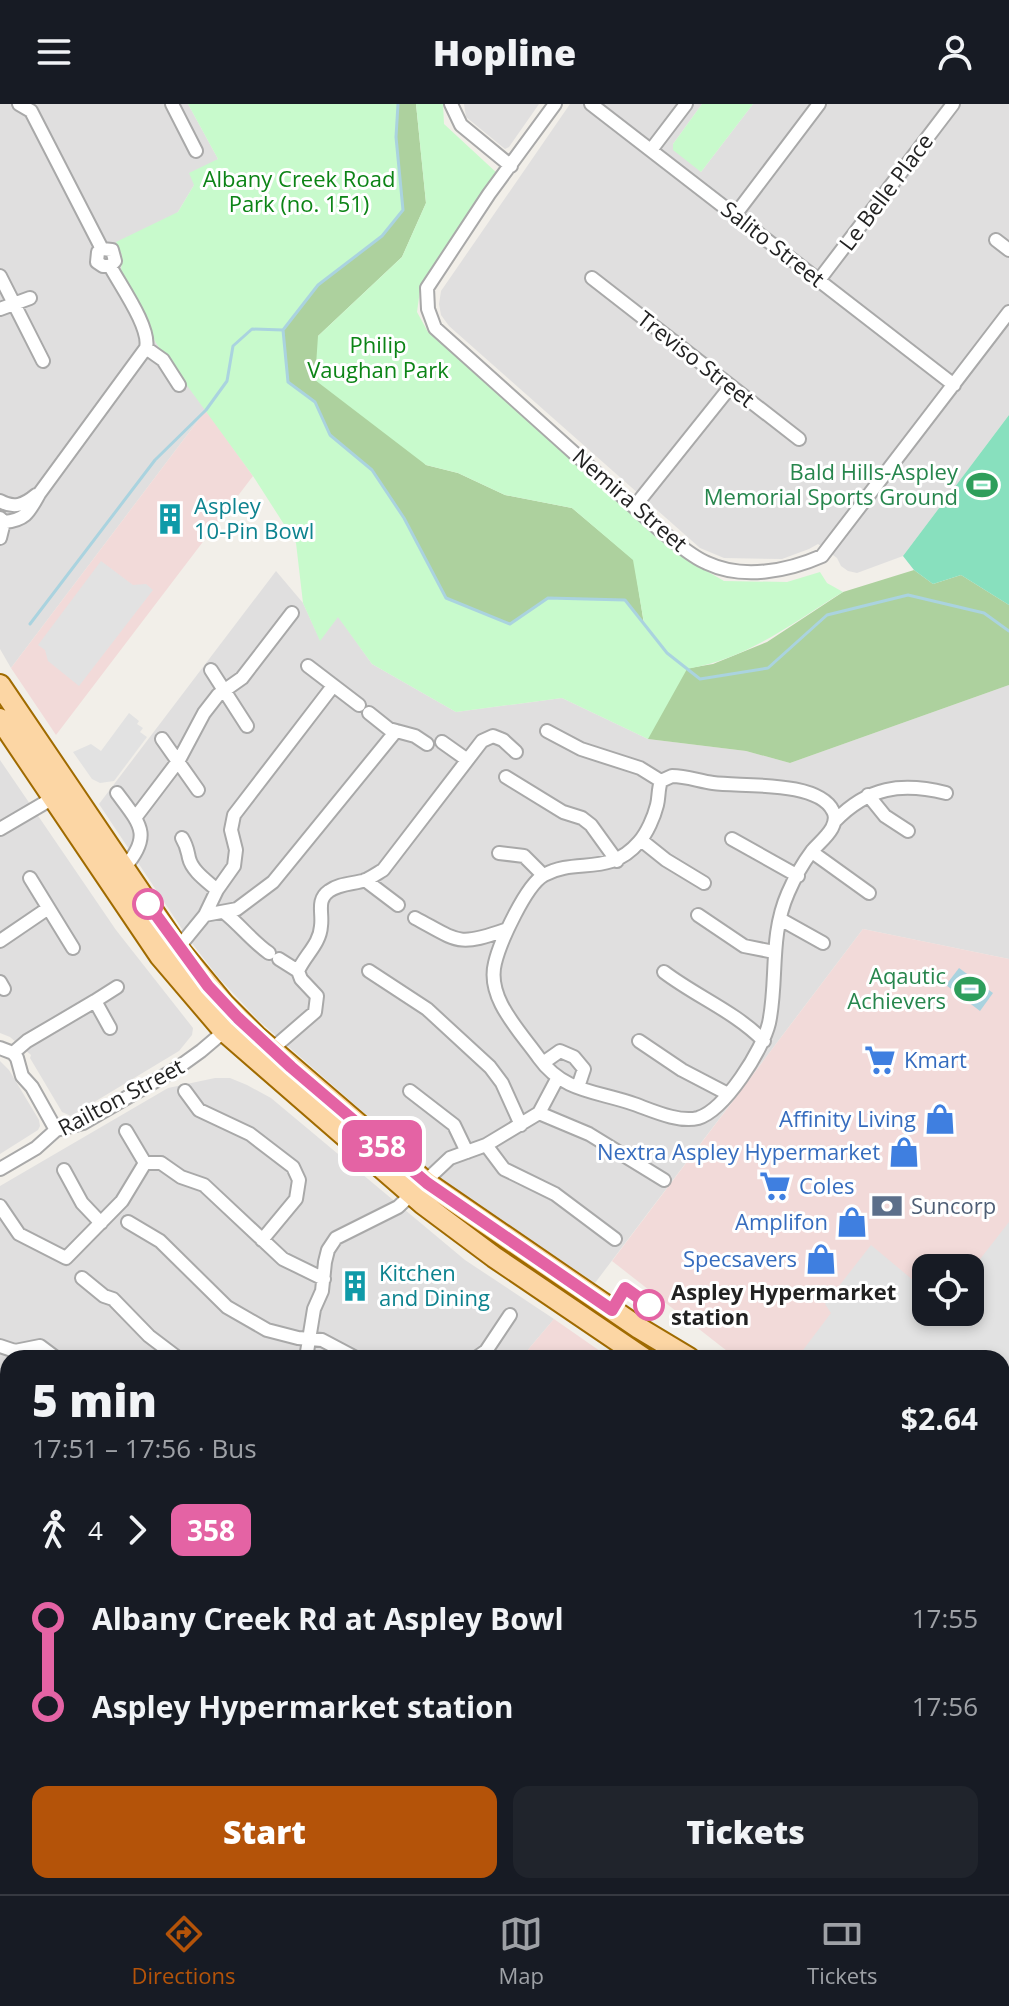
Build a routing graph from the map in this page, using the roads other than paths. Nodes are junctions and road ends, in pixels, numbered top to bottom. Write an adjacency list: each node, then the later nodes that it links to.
1 (19, 104): 23 (street)
2 (172, 104): 10 (street)
3 (451, 104): 11 (street)
4 (555, 104): 11 (street, Nemira Street)
5 (591, 104): 9 (street, Salito Street)
6 (686, 104): 9 (street)
7 (819, 104): 12 (street)
8 (953, 104): 17 (street, Le Belle Place)
9 (651, 150): 12 (street, Salito Street)
10 (196, 151)
11 (511, 166): 31 (street, Nemira Street)
12 (735, 215): 17 (street, Salito Street)
13 (996, 240): 14 (street)
14 (1009, 250)
15 (0, 276): 19 (street)
16 (592, 278): 27 (street, Treviso Street)
17 (819, 280): 26 (street, Salito Street)
18 (30, 298): 19 (street)
19 (15, 305): 20 (street); 22 (street); 24 (street)
20 (0, 309)
21 (1009, 312): 26 (street, Nemira Street)
22 (0, 318)
23 (146, 348): 25 (street); 29 (street)
24 (43, 361)
25 (179, 385)
26 (954, 385): 31 (street, Nemira Street)
27 (731, 386): 28 (street, Treviso Street); 31 (street)
28 (799, 439)
29 (39, 494): 30 (street); 32 (street)
30 (0, 501)
31 (635, 506)
32 (2, 520): 33 (street)
33 (0, 538)
34 (292, 613): 38 (street)
35 (308, 666): 37 (street)
36 (211, 670): 38 (street)
37 (333, 686): 42 (street); 73 (street)
38 (226, 692): 41 (street); 49 (street)
39 (3, 697): 67 (main road)
40 (0, 719): 56 (main road)
41 (247, 726)
42 (396, 731): 46 (street); 77 (street)
43 (547, 731): 51 (street)
44 (162, 739): 49 (street)
45 (442, 742): 48 (street)
46 (427, 744)
47 (516, 752): 48 (street)
48 (466, 759): 71 (street)
49 (179, 760): 52 (street); 57 (street)
50 (506, 777): 66 (street)
51 (661, 781): 58 (street); 63 (street)
52 (198, 790)
53 (117, 793): 57 (street)
54 (946, 793): 55 (street)
55 (868, 795): 58 (street); 60 (street)
56 (53, 798): 59 (street); 93 (main road)
57 (135, 818): 67 (street)
58 (835, 821): 64 (street)
59 (0, 829)
60 (908, 831)
61 (182, 838): 73 (street)
62 (732, 839): 69 (street)
63 (641, 840): 66 (street); 72 (street)
64 (812, 852): 69 (street); 74 (street)
65 (499, 853): 68 (street)
66 (617, 861): 68 (street)
67 (124, 868): 86 (main road)
68 (543, 875): 82 (street)
69 (798, 876): 81 (street)
70 (30, 878): 76 (street)
71 (365, 880): 75 (street); 88 (street)
72 (704, 883)
73 (217, 890): 78 (street)
74 (869, 893)
75 (398, 905)
76 (47, 909): 83 (street); 85 (street)
77 (225, 913): 78 (street); 88 (street)
78 (205, 915): 86 (street)
79 (698, 915): 87 (street)
80 (415, 918): 82 (street)
81 (780, 919): 84 (street); 87 (street)
82 (505, 930): 99 (street)
83 (0, 941)
84 (823, 943)
85 (73, 948)
86 (178, 948): 93 (main road)
87 (774, 952): 96 (street)
88 (298, 971): 98 (street)
89 (369, 971): 106 (street)
90 (664, 972): 96 (street)
91 (117, 987): 92 (street)
92 (95, 1001): 94 (street); 97 (street)
93 (231, 1025): 98 (main road); 107 (street, Railton Street); 115 (main road)
94 (110, 1028)
95 (639, 1041): 104 (street)
96 (764, 1041): 104 (street)
97 (6, 1050): 107 (street)
98 (271, 1050): 115 (main road)
99 (543, 1063): 100 (street); 101 (street)
100 (557, 1079): 101 (street); 105 (street)
101 (578, 1087): 104 (street)
102 (185, 1091): 120 (street)
103 (410, 1091): 110 (street)
104 (728, 1094)
105 (539, 1113): 106 (street); 114 (street)
106 (521, 1125): 109 (street)
107 (56, 1130): 112 (street, Railton Street)
108 (126, 1131): 111 (street)
109 (486, 1145): 110 (street); 119 (street)
110 (467, 1152): 115 (street)
111 (145, 1163): 118 (street); 120 (street)
112 (0, 1169)
113 (64, 1170): 118 (street)
114 (664, 1180)
115 (419, 1189): 122 (street); 131 (main road); 132 (main road)
116 (0, 1206): 118 (street)
117 (128, 1222): 124 (street)
118 (101, 1223)
119 (615, 1239)
120 (262, 1240): 122 (street)
121 (82, 1278): 127 (street)
122 (324, 1279): 124 (street)
123 (510, 1315): 130 (street)
124 (310, 1339): 128 (street); 129 (street)
125 (20, 1350): 126 (street)
126 (45, 1350)
127 (168, 1350)
128 (308, 1350)
129 (341, 1350)
130 (487, 1350)
131 (631, 1350)
132 (676, 1350)

